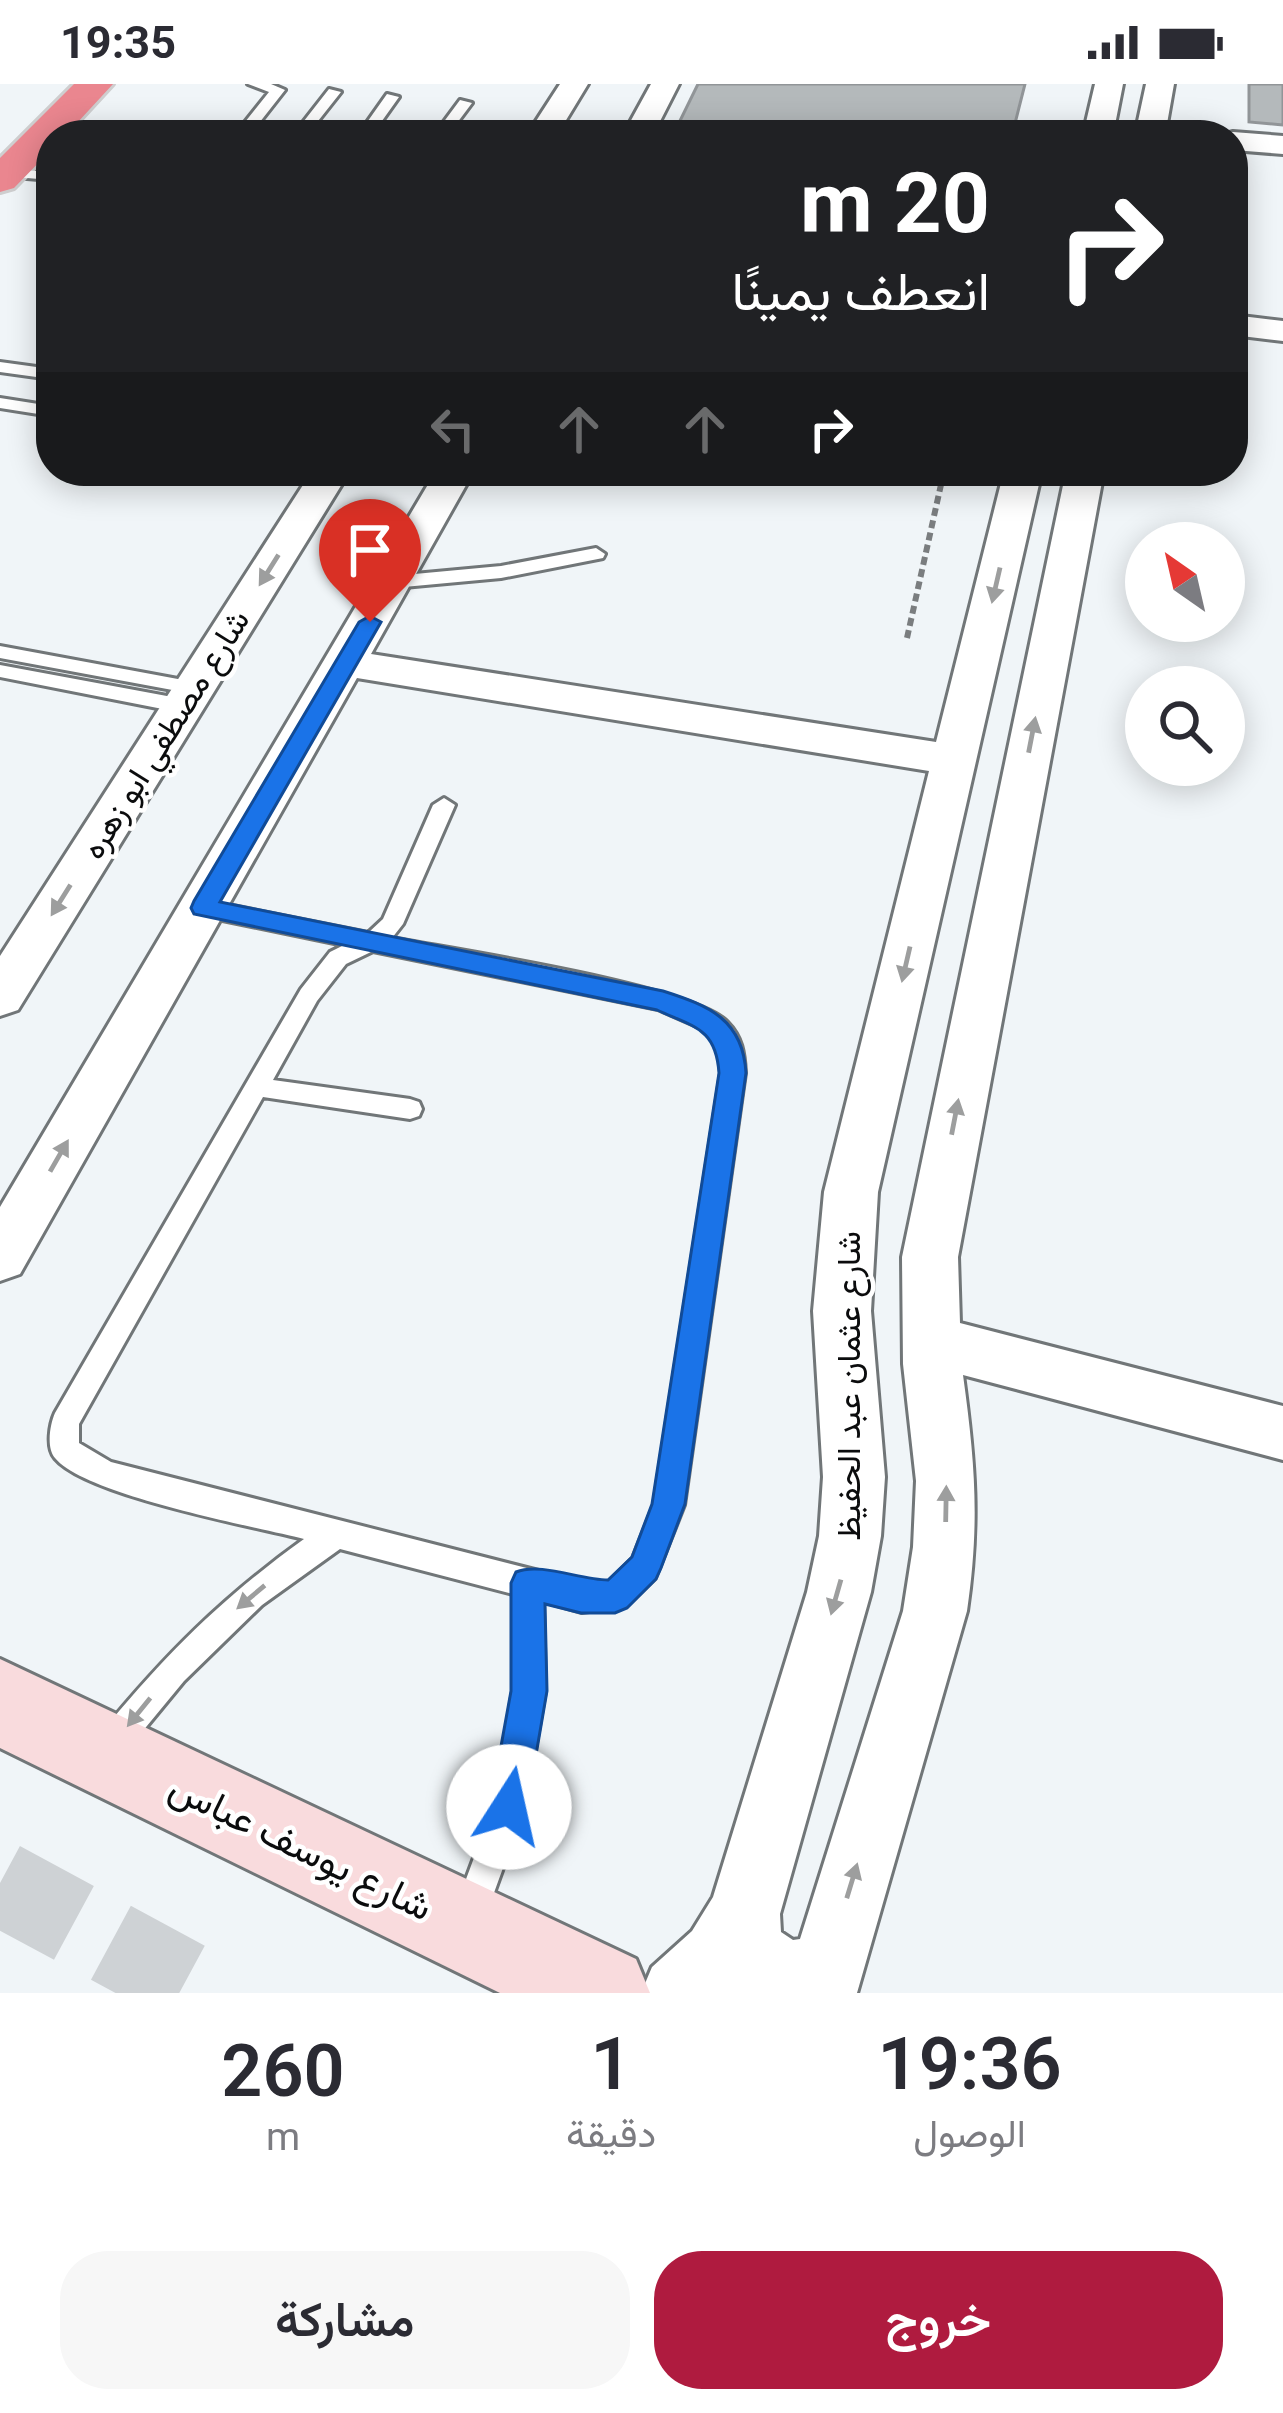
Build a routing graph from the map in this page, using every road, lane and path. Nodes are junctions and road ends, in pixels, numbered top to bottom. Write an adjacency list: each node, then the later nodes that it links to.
1 (95, 84): 10 (highway)
2 (255, 84): 11 (lane)
3 (574, 84): 15 (street)
4 (665, 84): 16 (street)
5 (1109, 84): 17 (street)
6 (1160, 84): 18 (street)
7 (334, 92): 12 (lane)
8 (392, 97): 13 (lane)
9 (465, 103): 14 (lane)
10 (59, 120)
11 (254, 120)
12 (312, 120)
13 (375, 120)
14 (452, 120)
15 (551, 120)
16 (646, 120)
17 (1101, 120)
18 (1159, 120)
19 (1248, 142): 21 (street)
20 (36, 144): 22 (highway)
21 (1283, 146)
22 (4, 176): 23 (lane)
23 (36, 176)
24 (1248, 327): 25 (street)
25 (1283, 331)
26 (0, 367): 27 (lane)
27 (36, 372)
28 (0, 403): 29 (lane)
29 (36, 409)
30 (322, 486): 41 (street, شارع مصطفي ابو زهره, one-way to 41)
31 (447, 486): 36 (street)
32 (941, 486): 37 (path)
33 (1019, 486): 42 (street, شارع عثمان عبد الحفيظ, one-way to 42)
34 (1082, 486): 50 (street, one-way to 34)
35 (596, 554): 36 (lane)
36 (393, 582): 39 (street)
37 (907, 638)
38 (0, 652): 41 (lane)
39 (346, 663): 42 (street); 44 (street)
40 (0, 671): 41 (lane)
41 (189, 697): 46 (street, شارع مصطفي ابو زهره, one-way to 46)
42 (954, 760): 56 (street, شارع عثمان عبد الحفيظ, one-way to 56)
43 (444, 806): 45 (lane)
44 (203, 908): 45 (lane); 49 (street, one-way to 44)
45 (376, 939): 47 (lane); 53 (lane)
46 (0, 997)
47 (257, 1087): 48 (lane); 52 (lane)
48 (410, 1109)
49 (0, 1257)
50 (931, 1341): 51 (street); 58 (street, one-way to 50)
51 (1283, 1433)
52 (336, 1534): 53 (lane); 55 (lane, one-way to 55)
53 (528, 1583): 57 (lane)
54 (0, 1702): 55 (main road, شارع يوسف عباس)
55 (105, 1753): 57 (main road, شارع يوسف عباس)
56 (744, 1914): 58 (street); 60 (street, شارع عثمان عبد الحفيظ)
57 (466, 1926): 59 (main road, شارع يوسف عباس)
58 (823, 1980)
59 (602, 1993)
60 (678, 1993)

